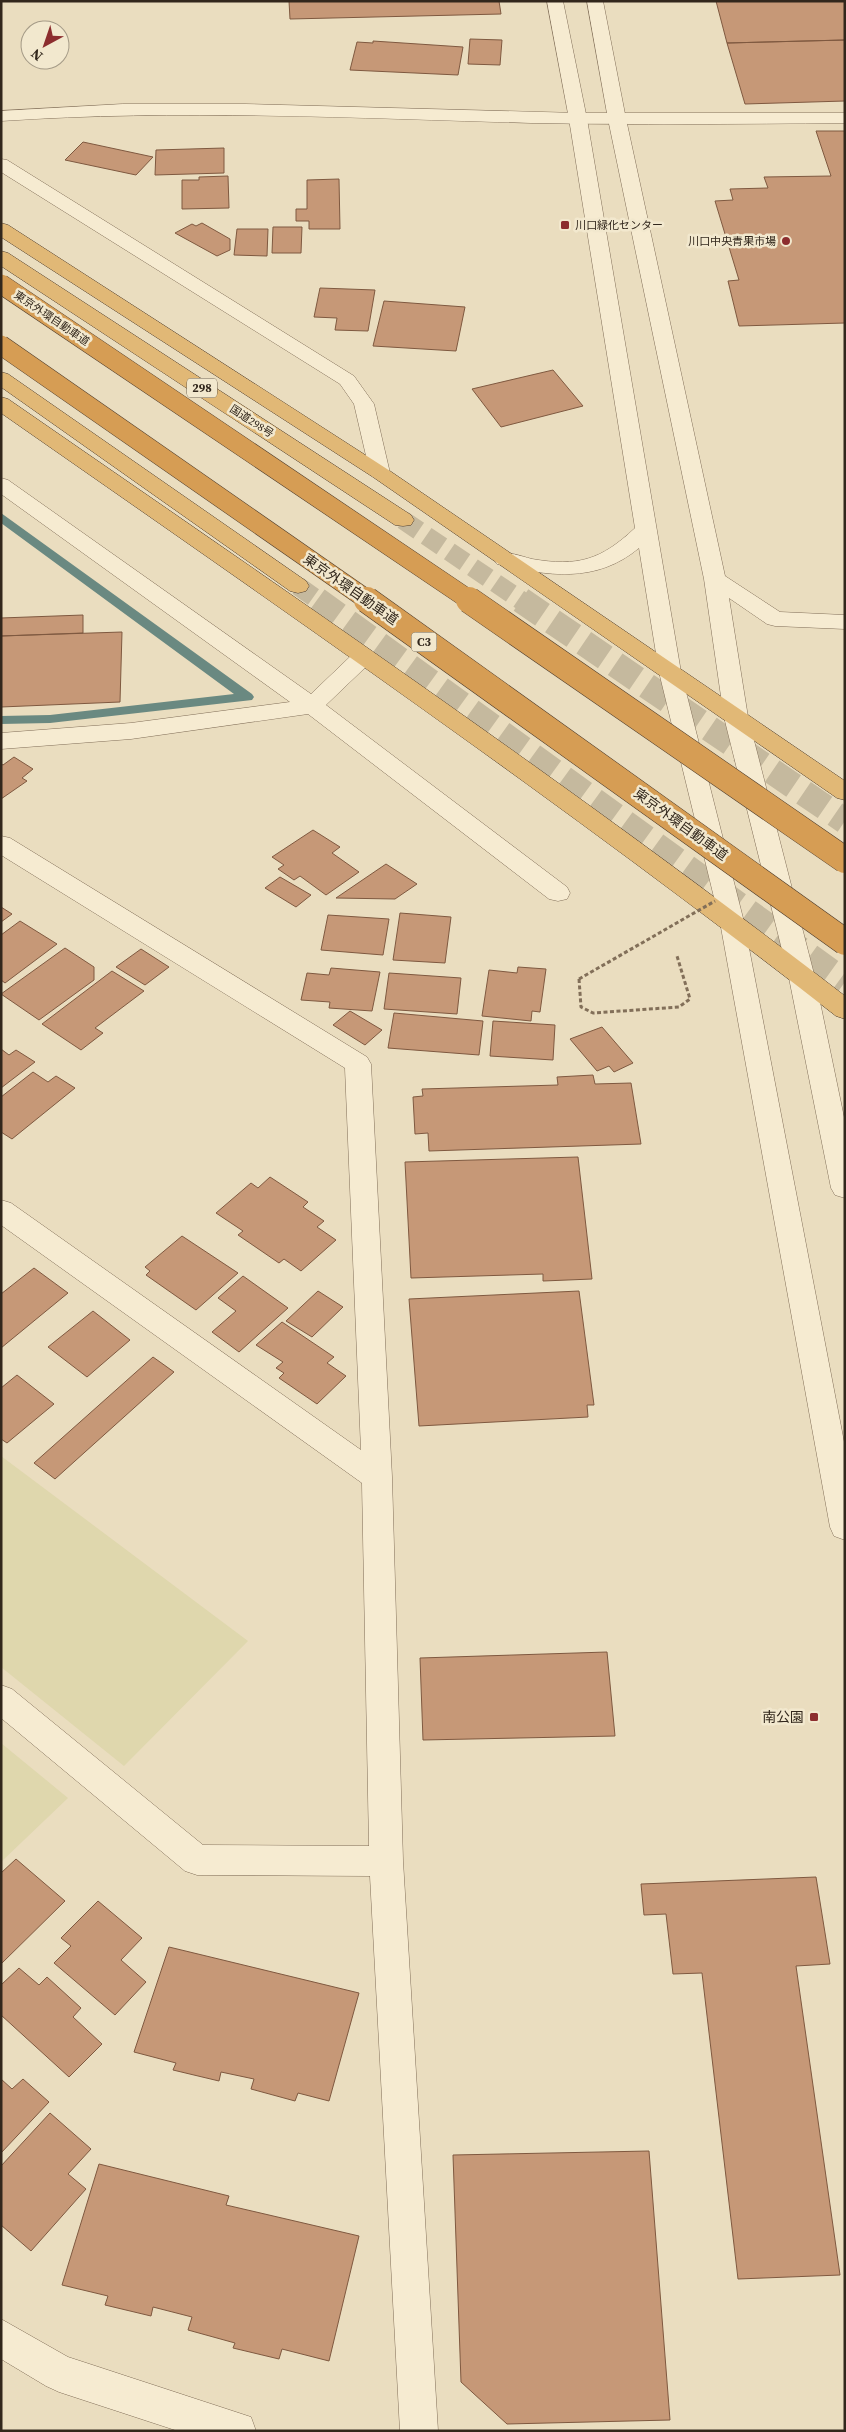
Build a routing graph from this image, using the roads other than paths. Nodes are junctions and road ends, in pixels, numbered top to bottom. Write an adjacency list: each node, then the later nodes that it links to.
1 (555, 1): 5 (street)
2 (595, 1): 6 (street)
3 (1, 116): 5 (street)
4 (845, 118): 6 (street)
5 (578, 119): 6 (street); 17 (street)
6 (617, 119): 19 (street)
7 (1, 164): 14 (street)
8 (1, 229): 14 (highway)
9 (1, 257): 16 (highway, 国道298号 / 298)
10 (1, 284): 29 (highway, 東京外環自動車道, bridge)
11 (1, 345): 32 (highway, 東京外環自動車道 / C3, bridge)
12 (1, 378): 20 (highway)
13 (1, 403): 22 (highway)
14 (380, 473): 18 (highway)
15 (1, 484): 24 (street)
16 (403, 520)
17 (646, 530): 18 (street); 23 (street)
18 (505, 559): 23 (highway)
19 (715, 579): 21 (street); 25 (street)
20 (298, 586)
21 (845, 622)
22 (364, 656): 24 (street); 31 (highway)
23 (670, 672): 25 (highway); 31 (street)
24 (312, 706): 26 (street); 30 (street)
25 (736, 717): 27 (highway); 33 (street)
26 (1, 741)
27 (845, 792)
28 (1, 844): 37 (street)
29 (845, 860)
30 (558, 893)
31 (732, 922): 33 (highway); 38 (street)
32 (845, 942)
33 (802, 978): 34 (highway); 35 (street)
34 (845, 1010)
35 (845, 1188)
36 (1, 1210): 37 (street)
37 (377, 1477): 40 (street)
38 (845, 1527)
39 (1, 1699): 40 (street)
40 (386, 1861): 43 (street)
41 (1, 2338): 42 (street)
42 (237, 2431)
43 (418, 2431)

